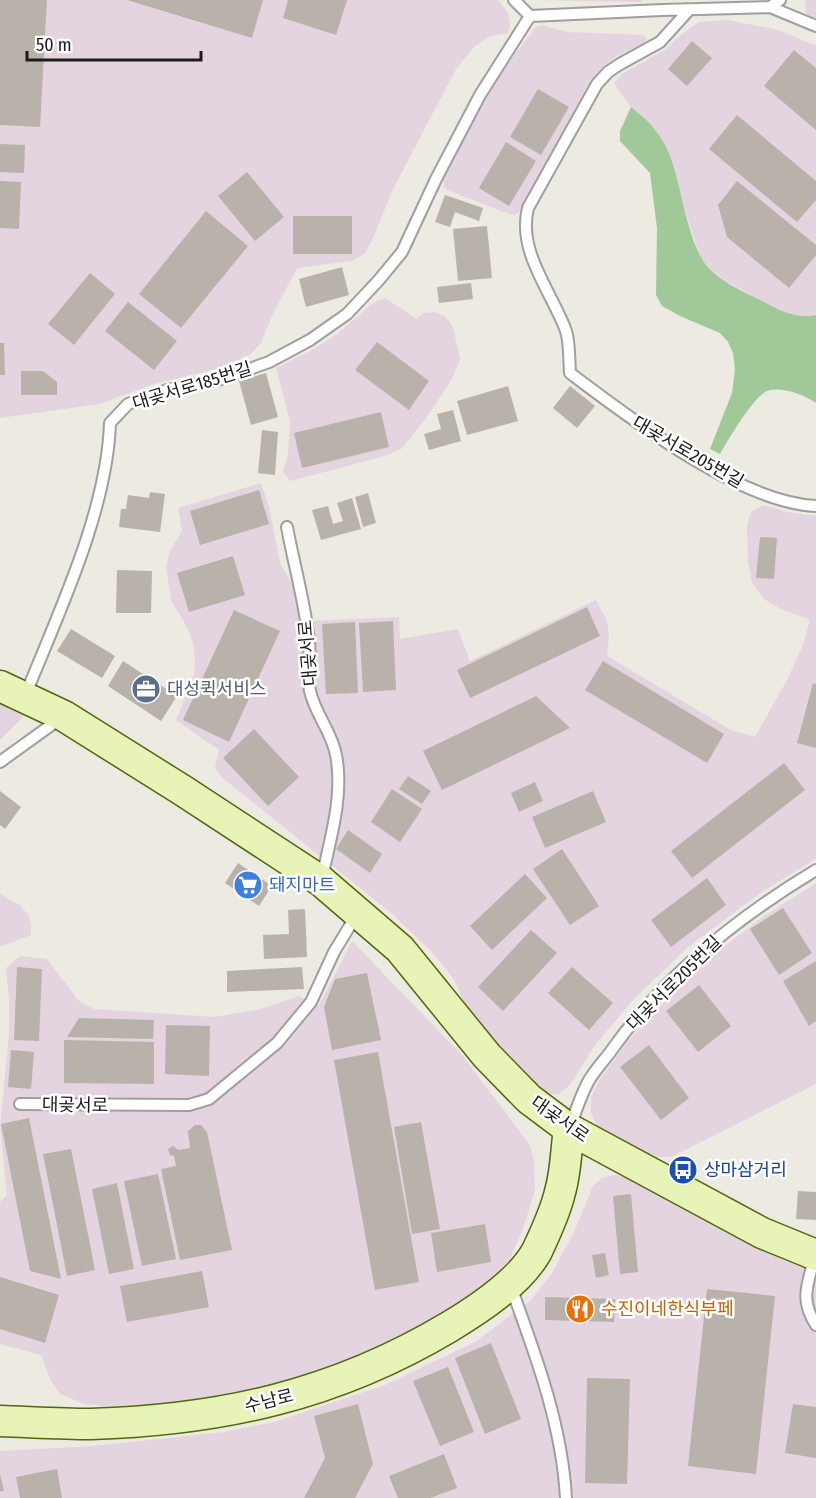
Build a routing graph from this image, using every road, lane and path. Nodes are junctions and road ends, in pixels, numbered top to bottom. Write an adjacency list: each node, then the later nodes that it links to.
1 (514, 0): 5 (lane)
2 (780, 0): 3 (lane)
3 (770, 7): 4 (lane); 6 (lane)
4 (689, 10): 5 (lane); 7 (lane, 대곶서로205번길)
5 (530, 16): 9 (lane, 대곶서로185번길)
6 (816, 26)
7 (816, 506)
8 (287, 527): 13 (lane, 대곶서로)
9 (12, 691): 10 (street, 대곶서로)
10 (64, 716): 11 (lane); 13 (street, 대곶서로)
11 (0, 762)
12 (816, 870): 16 (lane, 대곶서로205번길)
13 (321, 881): 14 (street, 대곶서로)
14 (358, 911): 15 (lane, 대곶서로); 16 (street, 대곶서로)
15 (20, 1104)
16 (569, 1129): 17 (street, 대곶서로); 18 (street, 수남로)
17 (816, 1255): 19 (lane, 대곶서로)
18 (510, 1284): 20 (street, 수남로); 21 (lane)
19 (816, 1325)
20 (0, 1421)
21 (566, 1498)

